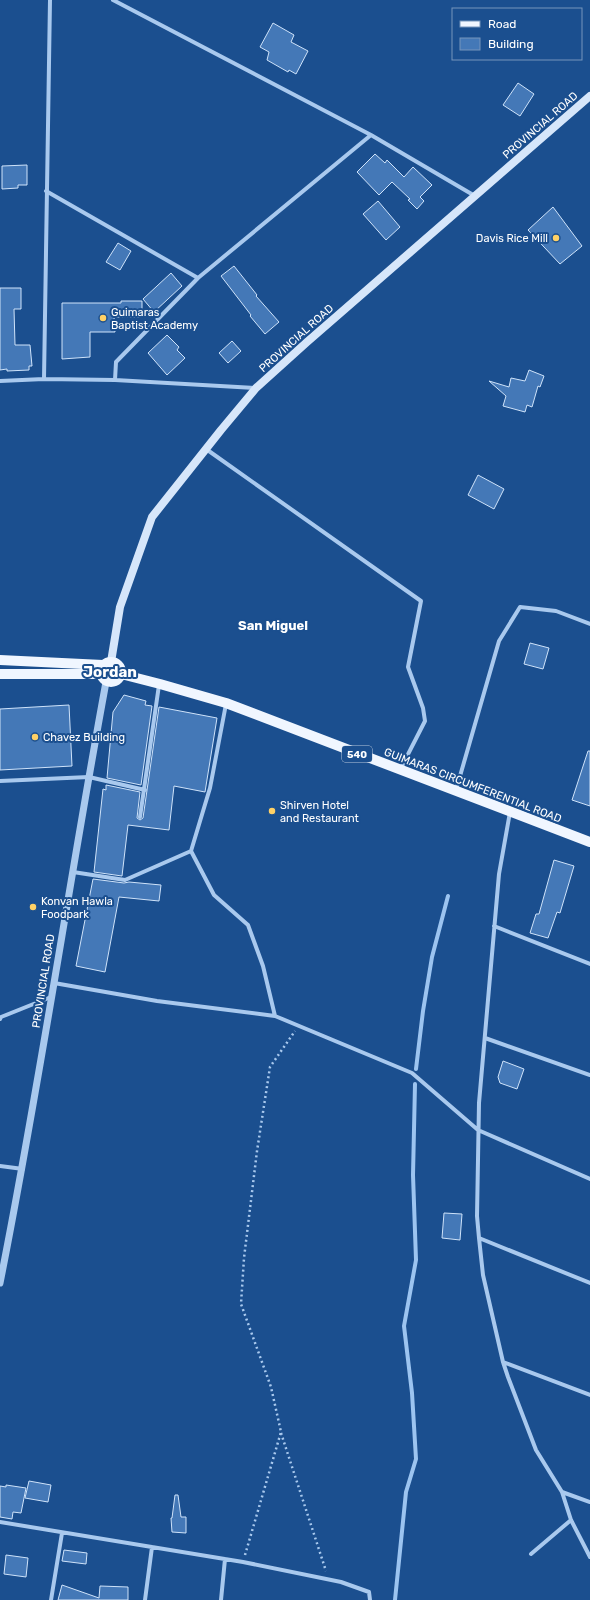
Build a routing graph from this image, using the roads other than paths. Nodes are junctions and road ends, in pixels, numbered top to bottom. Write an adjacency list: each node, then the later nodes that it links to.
1 (50, 0): 5 (street)
2 (113, 0): 4 (street)
3 (590, 96): 6 (main road, PROVINCIAL ROAD)
4 (371, 136): 6 (street); 7 (street)
5 (46, 191): 7 (street); 8 (street)
6 (475, 196): 11 (main road, PROVINCIAL ROAD)
7 (198, 278): 9 (street)
8 (44, 379): 9 (street); 10 (street)
9 (115, 380): 11 (street)
10 (0, 381)
11 (256, 388): 12 (main road, PROVINCIAL ROAD)
12 (206, 448): 15 (main road, PROVINCIAL ROAD); 20 (street)
13 (590, 624): 24 (street)
14 (0, 660): 15 (main road)
15 (105, 671): 16 (main road); 17 (main road); 17 (main road); 21 (street, PROVINCIAL ROAD)
16 (0, 674)
17 (121, 674): 18 (main road, GUIMARAS CIRCUMFERENTIAL ROAD / 540)
18 (160, 684): 19 (main road, GUIMARAS CIRCUMFERENTIAL ROAD / 540); 23 (street)
19 (226, 703): 20 (main road, GUIMARAS CIRCUMFERENTIAL ROAD / 540); 28 (street)
20 (400, 771): 24 (main road, GUIMARAS CIRCUMFERENTIAL ROAD / 540)
21 (89, 777): 22 (street); 23 (street); 29 (street, PROVINCIAL ROAD)
22 (0, 781)
23 (145, 790): 26 (street)
24 (455, 792): 25 (main road, GUIMARAS CIRCUMFERENTIAL ROAD / 540)
25 (510, 811): 27 (main road, GUIMARAS CIRCUMFERENTIAL ROAD / 540); 30 (street)
26 (140, 817)
27 (590, 842)
28 (191, 851): 29 (street); 34 (street)
29 (72, 872): 32 (street, PROVINCIAL ROAD)
30 (494, 926): 31 (street); 36 (street)
31 (590, 964)
32 (54, 983): 33 (street, PROVINCIAL ROAD); 34 (street)
33 (51, 997): 35 (street); 40 (street, PROVINCIAL ROAD)
34 (275, 1016): 38 (street)
35 (0, 1019)
36 (485, 1038): 37 (street); 38 (street)
37 (590, 1075)
38 (478, 1130): 41 (street); 42 (street)
39 (0, 1166): 40 (street)
40 (23, 1169): 43 (street, PROVINCIAL ROAD)
41 (590, 1179)
42 (479, 1238): 44 (street); 45 (street)
43 (0, 1283)
44 (590, 1283)
45 (503, 1362): 46 (street); 47 (street)
46 (590, 1395)
47 (562, 1492): 48 (street); 49 (street)
48 (590, 1502)
49 (570, 1520): 53 (street); 54 (street)
50 (0, 1522): 51 (street)
51 (62, 1533): 52 (street); 56 (street)
52 (152, 1547): 55 (street); 57 (street)
53 (530, 1554)
54 (590, 1557)
55 (225, 1559): 58 (street); 59 (street)
56 (52, 1600)
57 (145, 1600)
58 (221, 1600)
59 (370, 1600)

